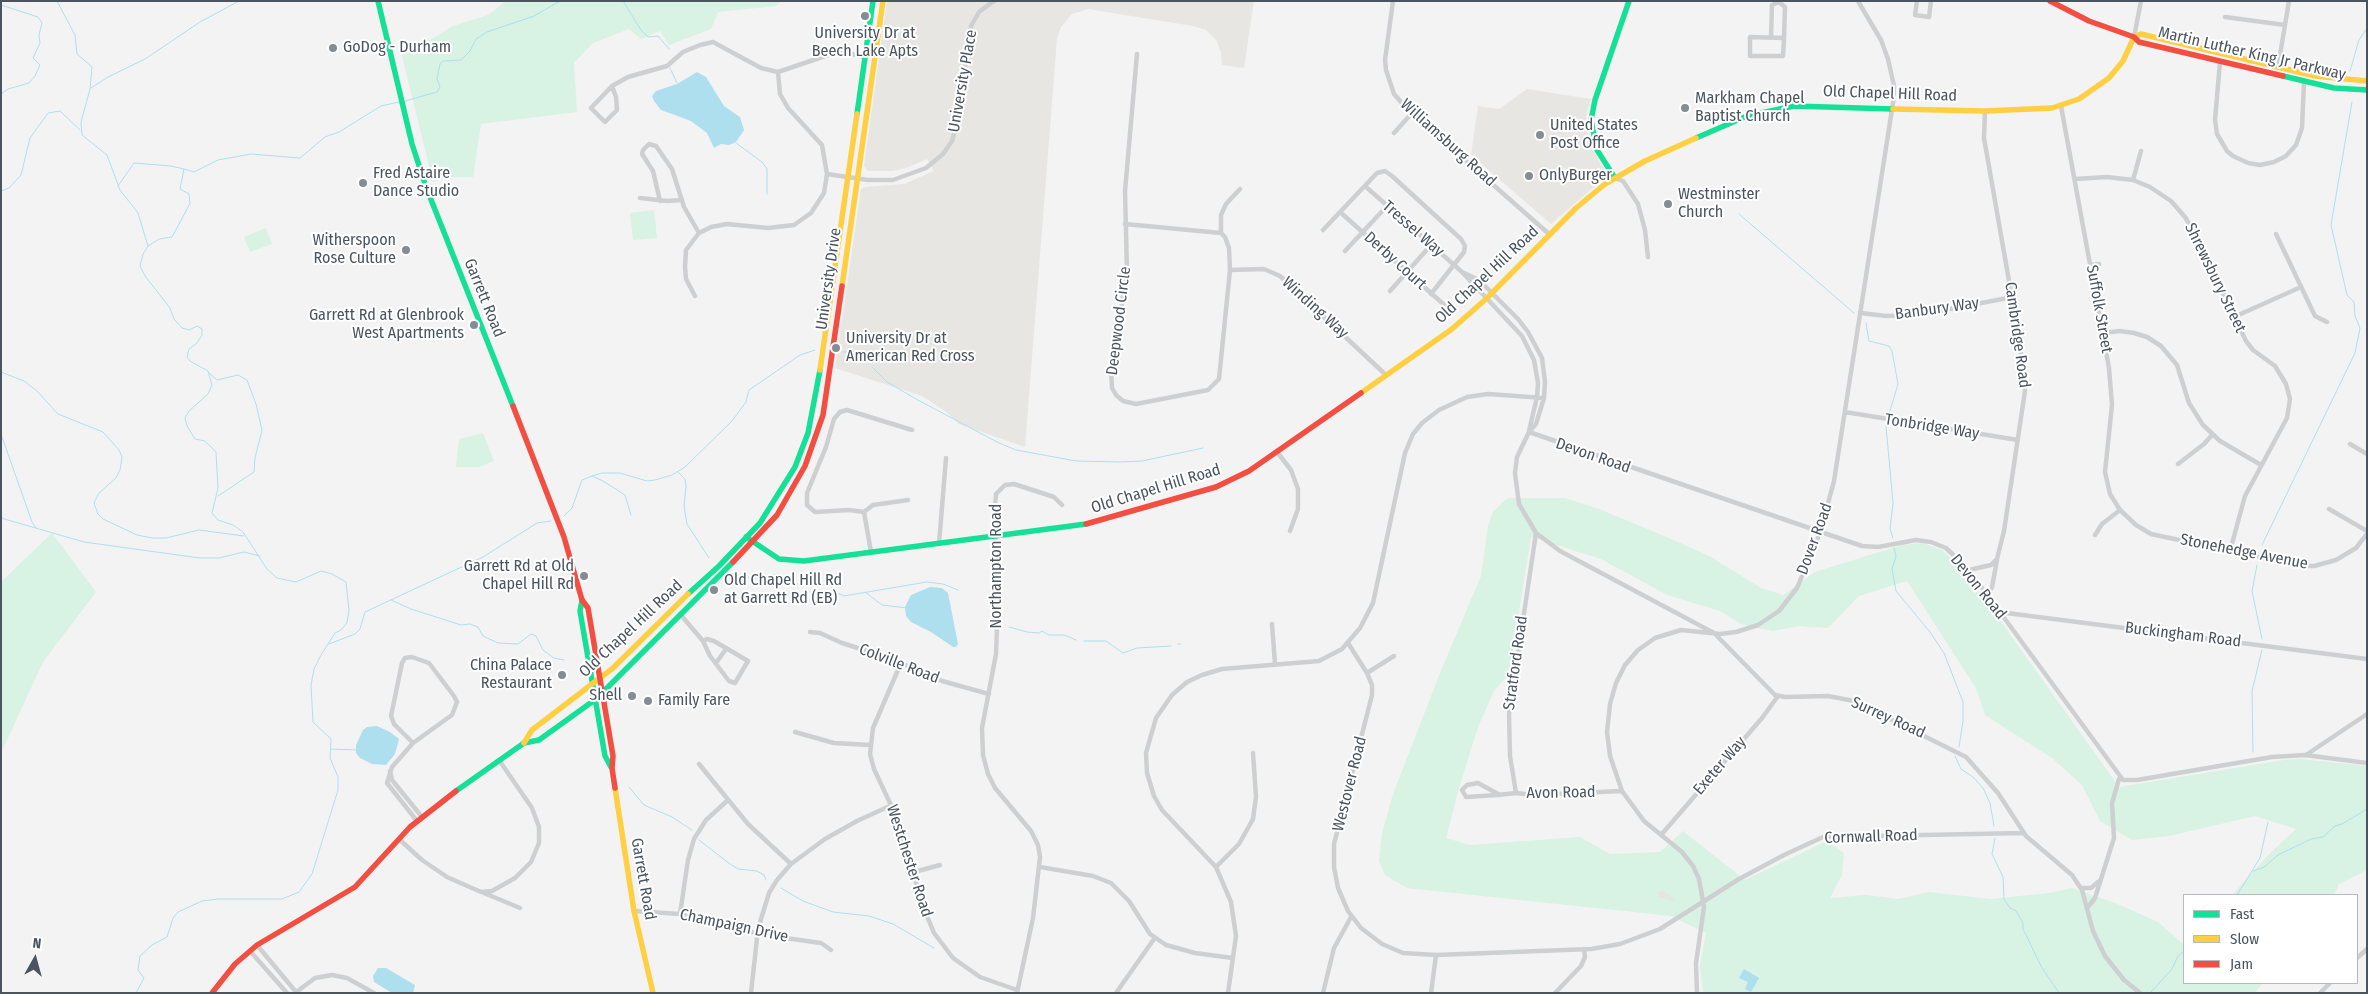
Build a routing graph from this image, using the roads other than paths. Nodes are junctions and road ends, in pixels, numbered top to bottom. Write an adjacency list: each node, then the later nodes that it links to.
1 (378, 1): 108 (street, Garrett Road)
2 (873, 1): 20 (street, University Drive)
3 (883, 1): 37 (street, University Drive)
4 (994, 1): 37 (street, University Place)
5 (1393, 1): 31 (street, Williamsburg Road)
6 (1629, 1): 36 (street)
7 (1858, 1): 29 (street, Dover Road)
8 (1917, 1): 9 (street)
9 (1931, 1)
10 (2050, 1): 16 (street, Martin Luther King Jr Parkway)
11 (2141, 1): 16 (street, Old Chapel Hill Road)
12 (2289, 1): 15 (street)
13 (1779, 2): 17 (street); 18 (street)
14 (2225, 17): 15 (street)
15 (2285, 25): 22 (street)
16 (2134, 37): 21 (street, Martin Luther King Jr Parkway); 22 (street, Martin Luther King Jr Parkway); 28 (street, Old Chapel Hill Road)
17 (1771, 38): 18 (street); 18 (street)
18 (1784, 38)
19 (1137, 54): 47 (street, Deepwood Circle)
20 (865, 57): 23 (street); 35 (street, University Drive)
21 (2220, 62): 25 (street, Martin Luther King Jr Parkway); 25 (street)
22 (2278, 67): 24 (street, Martin Luther King Jr Parkway)
23 (778, 72): 26 (street); 34 (street)
24 (2367, 81)
25 (2304, 82): 27 (street, Martin Luther King Jr Parkway)
26 (612, 86): 26 (street)
27 (2367, 90)
28 (2062, 106): 30 (street, Old Chapel Hill Road); 38 (street, Suffolk Street)
29 (1893, 108): 30 (street, Old Chapel Hill Road); 36 (street, Old Chapel Hill Road); 71 (street, Dover Road)
30 (1985, 111): 68 (street, Cambridge Road)
31 (1412, 113): 32 (street); 52 (street, Williamsburg Road)
32 (1394, 133)
33 (2141, 151): 39 (street)
34 (827, 174): 35 (street, University Place); 49 (street)
35 (848, 178): 37 (street, University Place); 100 (street, University Drive)
36 (1615, 178): 52 (street, Old Chapel Hill Road); 56 (street)
37 (858, 179): 101 (street, University Drive)
38 (2075, 179): 39 (street, Shrewsbury Street); 59 (street, Suffolk Street)
39 (2133, 180): 72 (street, Shrewsbury Street)
40 (1364, 186): 45 (street, Tressel Way); 46 (street); 58 (street)
41 (1240, 189): 50 (street, Deepwood Circle)
42 (640, 198): 44 (street)
43 (682, 200): 44 (street); 44 (street); 49 (street)
44 (660, 201)
45 (1387, 206): 51 (street); 54 (street, Tressel Way)
46 (1340, 212): 48 (street); 51 (street, Derby Court)
47 (1126, 224): 50 (street); 60 (street, Deepwood Circle)
48 (1323, 230)
49 (699, 232): 67 (street)
50 (1221, 233): 60 (street, Deepwood Circle)
51 (1363, 233): 55 (street); 61 (street, Derby Court)
52 (1550, 234): 65 (street, Old Chapel Hill Road)
53 (2276, 234): 63 (street)
54 (1431, 244): 58 (street, Tressel Way); 61 (street)
55 (1345, 251)
56 (1648, 257)
57 (2099, 264): 59 (street)
58 (1454, 265): 62 (street, Tressel Way); 66 (street)
59 (2091, 265): 74 (street, Suffolk Street)
60 (1230, 270): 75 (street, Winding Way)
61 (1407, 272): 64 (street); 66 (street, Derby Court)
62 (1462, 272): 65 (street, Tressel Way); 69 (street, Tressel Way)
63 (2301, 287): 72 (street); 73 (street)
64 (1390, 291)
65 (1492, 293): 69 (street, Old Chapel Hill Road); 77 (street, Tressel Way)
66 (1431, 294): 70 (street, Derby Court)
67 (695, 296)
68 (2013, 297): 71 (street, Banbury Way); 82 (street, Cambridge Road)
69 (1487, 298): 75 (street, Old Chapel Hill Road); 76 (street, Tressel Way)
70 (1450, 310)
71 (1861, 313): 78 (street, Dover Road)
72 (2234, 317): 88 (street, Shrewsbury Street)
73 (2327, 322)
74 (2103, 333): 81 (street); 92 (street, Suffolk Street)
75 (1386, 375): 84 (street, Old Chapel Hill Road)
76 (1537, 397): 77 (street); 80 (street, Tressel Way); 115 (street)
77 (1544, 398): 80 (street, Tressel Way)
78 (1845, 412): 82 (street, Tonbridge Way); 96 (street, Dover Road)
79 (912, 430): 93 (street)
80 (1528, 432): 95 (street); 96 (street, Devon Road)
81 (2212, 435): 87 (street); 88 (street)
82 (2018, 440): 105 (street, Cambridge Road)
83 (2350, 444): 85 (street)
84 (1277, 452): 94 (street); 99 (street, Old Chapel Hill Road)
85 (2367, 454)
86 (946, 458): 102 (street)
87 (2178, 464)
88 (2261, 465): 103 (street, Shrewsbury Street)
89 (908, 500): 93 (street)
90 (1062, 505): 99 (street, Northampton Road)
91 (2329, 509): 97 (street)
92 (2120, 510): 98 (street); 103 (street, Stonehedge Avenue)
93 (864, 512): 104 (street)
94 (1290, 531)
95 (1536, 533): 113 (street); 142 (street, Stratford Road)
96 (1820, 533): 106 (street, Devon Road); 113 (street, Dover Road)
97 (2367, 533): 103 (street, Stonehedge Avenue)
98 (2095, 535)
99 (994, 537): 102 (street, Old Chapel Hill Road); 126 (street, Northampton Road)
100 (746, 538): 101 (street, Old Chapel Hill Road); 123 (street, Old Chapel Hill Road)
101 (753, 543): 104 (street, Old Chapel Hill Road); 110 (street, Old Chapel Hill Road)
102 (940, 544): 104 (street, Old Chapel Hill Road)
103 (2230, 551)
104 (871, 552)
105 (1997, 559): 106 (street); 107 (street, Cambridge Road)
106 (1969, 570): 107 (street, Devon Road)
107 (1987, 596): 109 (street, Devon Road)
108 (582, 600): 123 (street, Garrett Road); 124 (street, Garrett Road)
109 (1999, 612): 118 (street, Buckingham Road); 140 (street, Devon Road)
110 (680, 614): 114 (street); 125 (street, Old Chapel Hill Road)
111 (1272, 624): 121 (street)
112 (810, 632): 120 (street, Colville Road)
113 (1714, 633): 127 (street); 141 (street, Dover Road)
114 (703, 641): 116 (street); 119 (street)
115 (1348, 643): 121 (street); 122 (street, Westover Road)
116 (726, 649): 119 (street); 119 (street)
117 (1394, 656): 122 (street)
118 (2367, 659)
119 (716, 663)
120 (901, 663): 126 (street, Colville Road); 133 (street, Westchester Road)
121 (1275, 664): 153 (street)
122 (1367, 672): 163 (street, Westover Road)
123 (601, 678): 124 (street, Old Chapel Hill Road); 125 (street, Garrett Road)
124 (593, 684): 128 (street, Garrett Road); 132 (street, Old Chapel Hill Road)
125 (603, 692): 128 (street, Old Chapel Hill Road); 139 (street, Garrett Road)
126 (989, 694): 152 (street, Northampton Road)
127 (1778, 696): 147 (street, Surrey Road); 148 (street, Exeter Way)
128 (596, 699): 132 (street, Old Chapel Hill Road); 139 (street, Garrett Road)
129 (2367, 714): 135 (street)
130 (795, 732): 133 (street)
131 (413, 743): 131 (street); 146 (street)
132 (524, 743): 136 (street, Old Chapel Hill Road)
133 (870, 745): 145 (street, Westchester Road)
134 (1253, 753): 153 (street)
135 (2305, 756): 137 (street); 140 (street)
136 (499, 760): 146 (street, Old Chapel Hill Road); 157 (street)
137 (2367, 763)
138 (699, 764): 144 (street)
139 (612, 768): 161 (street, Garrett Road)
140 (2119, 778): 155 (street)
141 (1622, 791): 142 (street, Avon Road); 148 (street, Dover Road)
142 (1516, 793): 143 (street, Avon Road)
143 (1500, 795): 143 (street, Avon Road)
144 (728, 800): 150 (street); 162 (street)
145 (892, 806): 150 (street); 154 (street, Westchester Road)
146 (419, 819): 149 (street, Old Chapel Hill Road)
147 (2023, 833): 156 (street, Surrey Road); 158 (street, Cornwall Road)
148 (1661, 835): 158 (street, Dover Road)
149 (399, 839): 157 (street); 166 (street, Old Chapel Hill Road)
150 (791, 864): 164 (street)
151 (940, 865): 154 (street)
152 (1040, 867): 165 (street); 178 (street, Northampton Road)
153 (1216, 867): 173 (street)
154 (914, 872): 178 (street, Westchester Road)
155 (2099, 881): 156 (street); 159 (street)
156 (2081, 888): 159 (street, Surrey Road)
157 (483, 892): 160 (street)
158 (1704, 900): 168 (street, Westover Road); 189 (street, Dover Road)
159 (2088, 907): 190 (street, Surrey Road)
160 (520, 908)
161 (634, 911): 162 (street, Champaign Drive); 182 (street, Garrett Road)
162 (680, 914): 164 (street, Champaign Drive)
163 (1351, 916): 171 (street, Westover Road); 186 (street)
164 (757, 933): 169 (street, Champaign Drive); 183 (street)
165 (1154, 939): 173 (street); 184 (street)
166 (257, 945): 170 (street, Old Chapel Hill Road); 174 (street)
167 (2367, 948): 172 (street)
168 (1584, 949): 171 (street, Westover Road); 188 (street)
169 (831, 950)
170 (250, 951): 175 (street); 179 (street, Old Chapel Hill Road)
171 (1436, 955): 187 (street)
172 (2358, 957)
173 (1233, 958): 185 (street)
174 (276, 968): 175 (street); 177 (street)
175 (270, 974): 180 (street)
176 (2329, 984): 191 (street)
177 (296, 992): 181 (street)
178 (1017, 992)
179 (212, 993)
180 (287, 993)
181 (374, 993)
182 (653, 993)
183 (751, 993)
184 (1116, 993)
185 (1228, 993)
186 (1323, 993)
187 (1431, 993)
188 (1555, 993)
189 (1697, 993)
190 (2140, 993)
191 (2320, 993)

